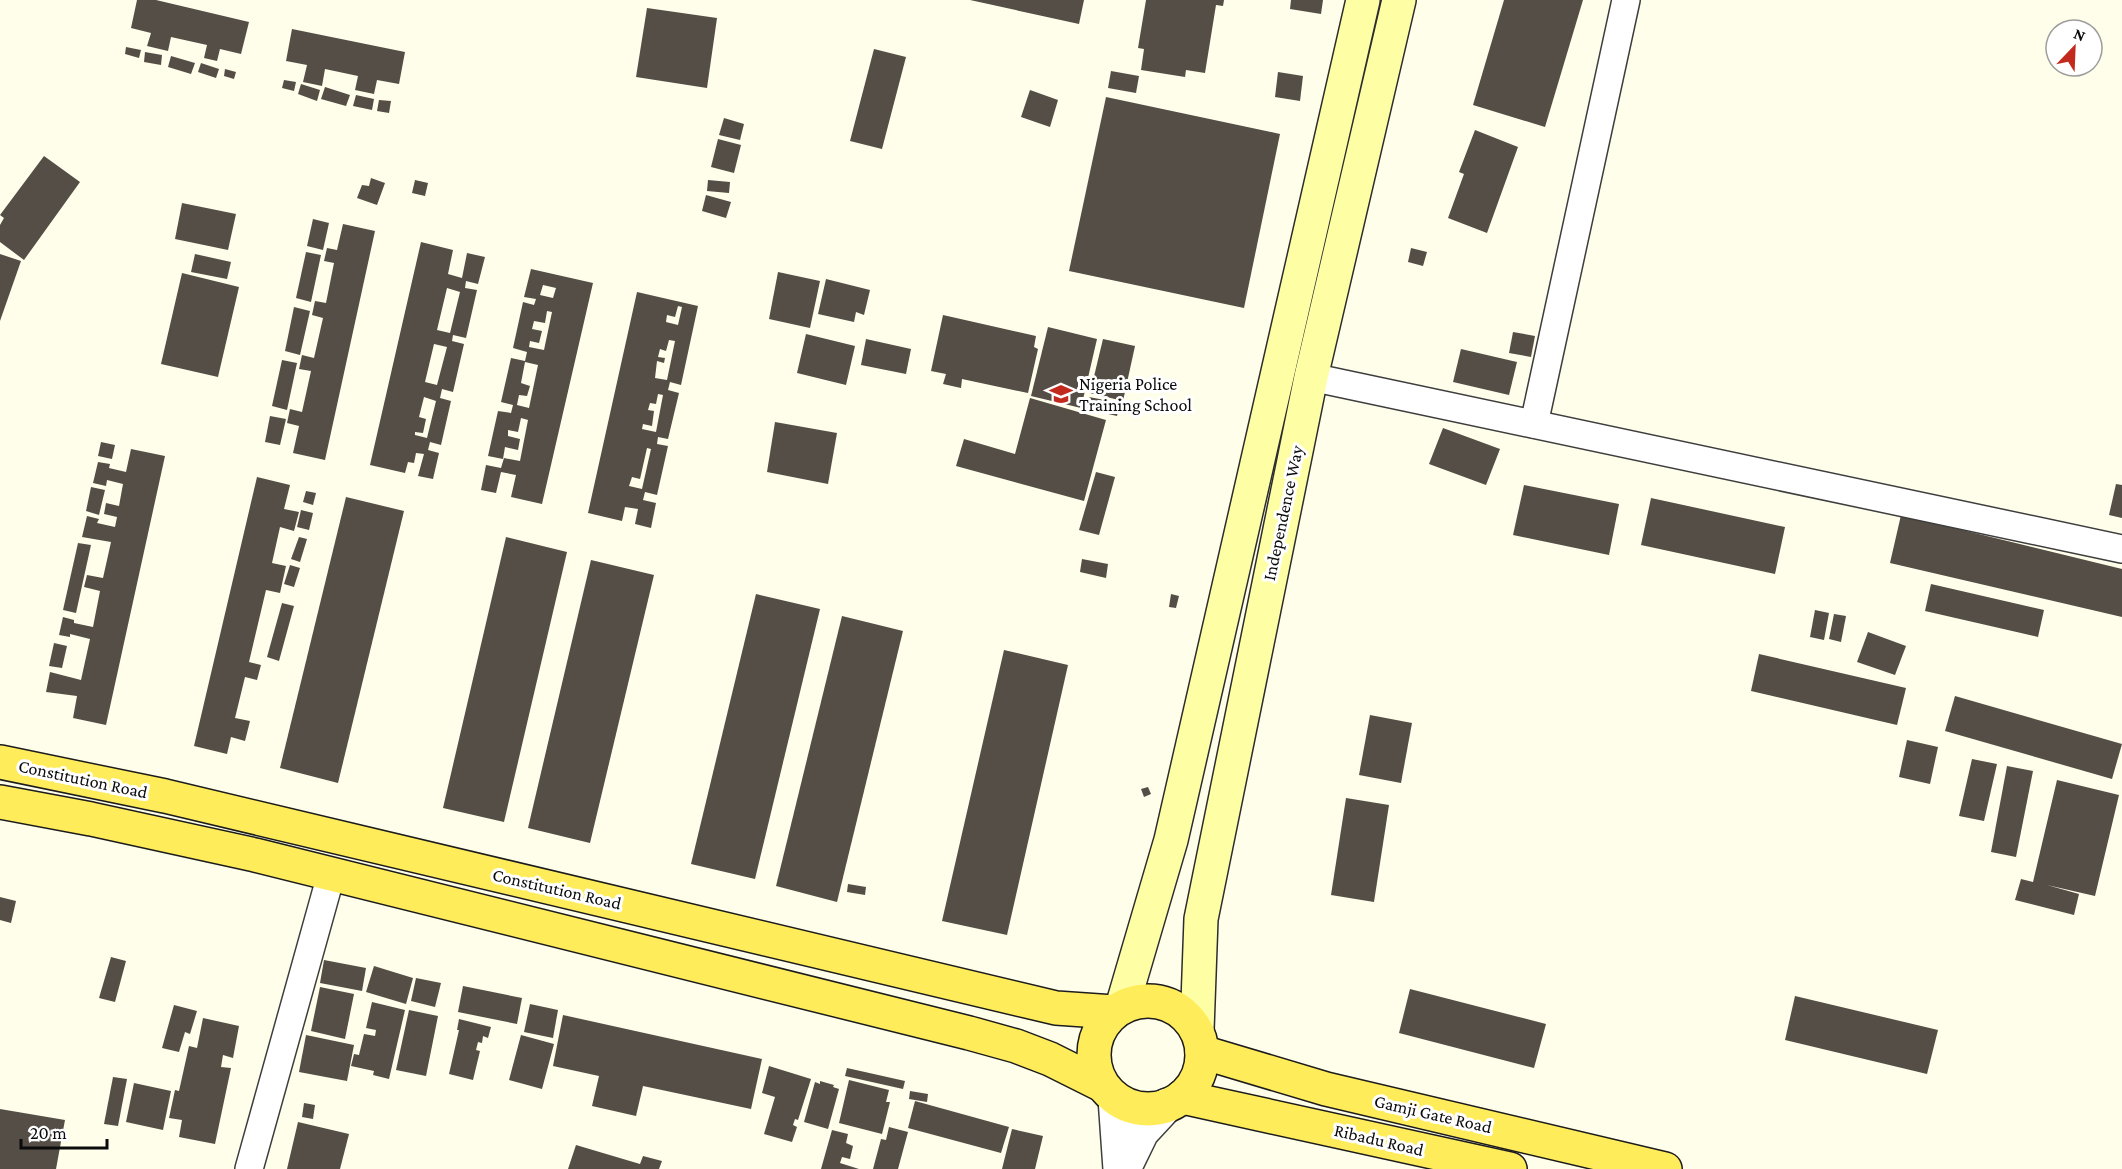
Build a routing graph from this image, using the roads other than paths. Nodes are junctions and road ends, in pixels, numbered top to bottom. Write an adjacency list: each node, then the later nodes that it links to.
1 (1363, 0): 10 (main road, Independence Way)
2 (1399, 0): 4 (main road, Independence Way)
3 (1626, 0): 5 (street)
4 (1311, 377): 5 (street); 11 (main road, Independence Way)
5 (1534, 424): 6 (street)
6 (2122, 549)
7 (0, 762): 10 (main road, Constitution Road)
8 (0, 802): 9 (main road, Constitution Road)
9 (331, 874): 12 (main road, Constitution Road); 14 (street)
10 (1118, 1009): 11 (main road); 12 (main road)
11 (1199, 1041): 13 (main road); 17 (main road, Gamji Gate Road)
12 (1109, 1091): 13 (main road); 15 (street)
13 (1174, 1101): 15 (street); 16 (main road, Ribadu Road)
14 (249, 1169)
15 (1122, 1169)
16 (1510, 1169)
17 (1665, 1169)

